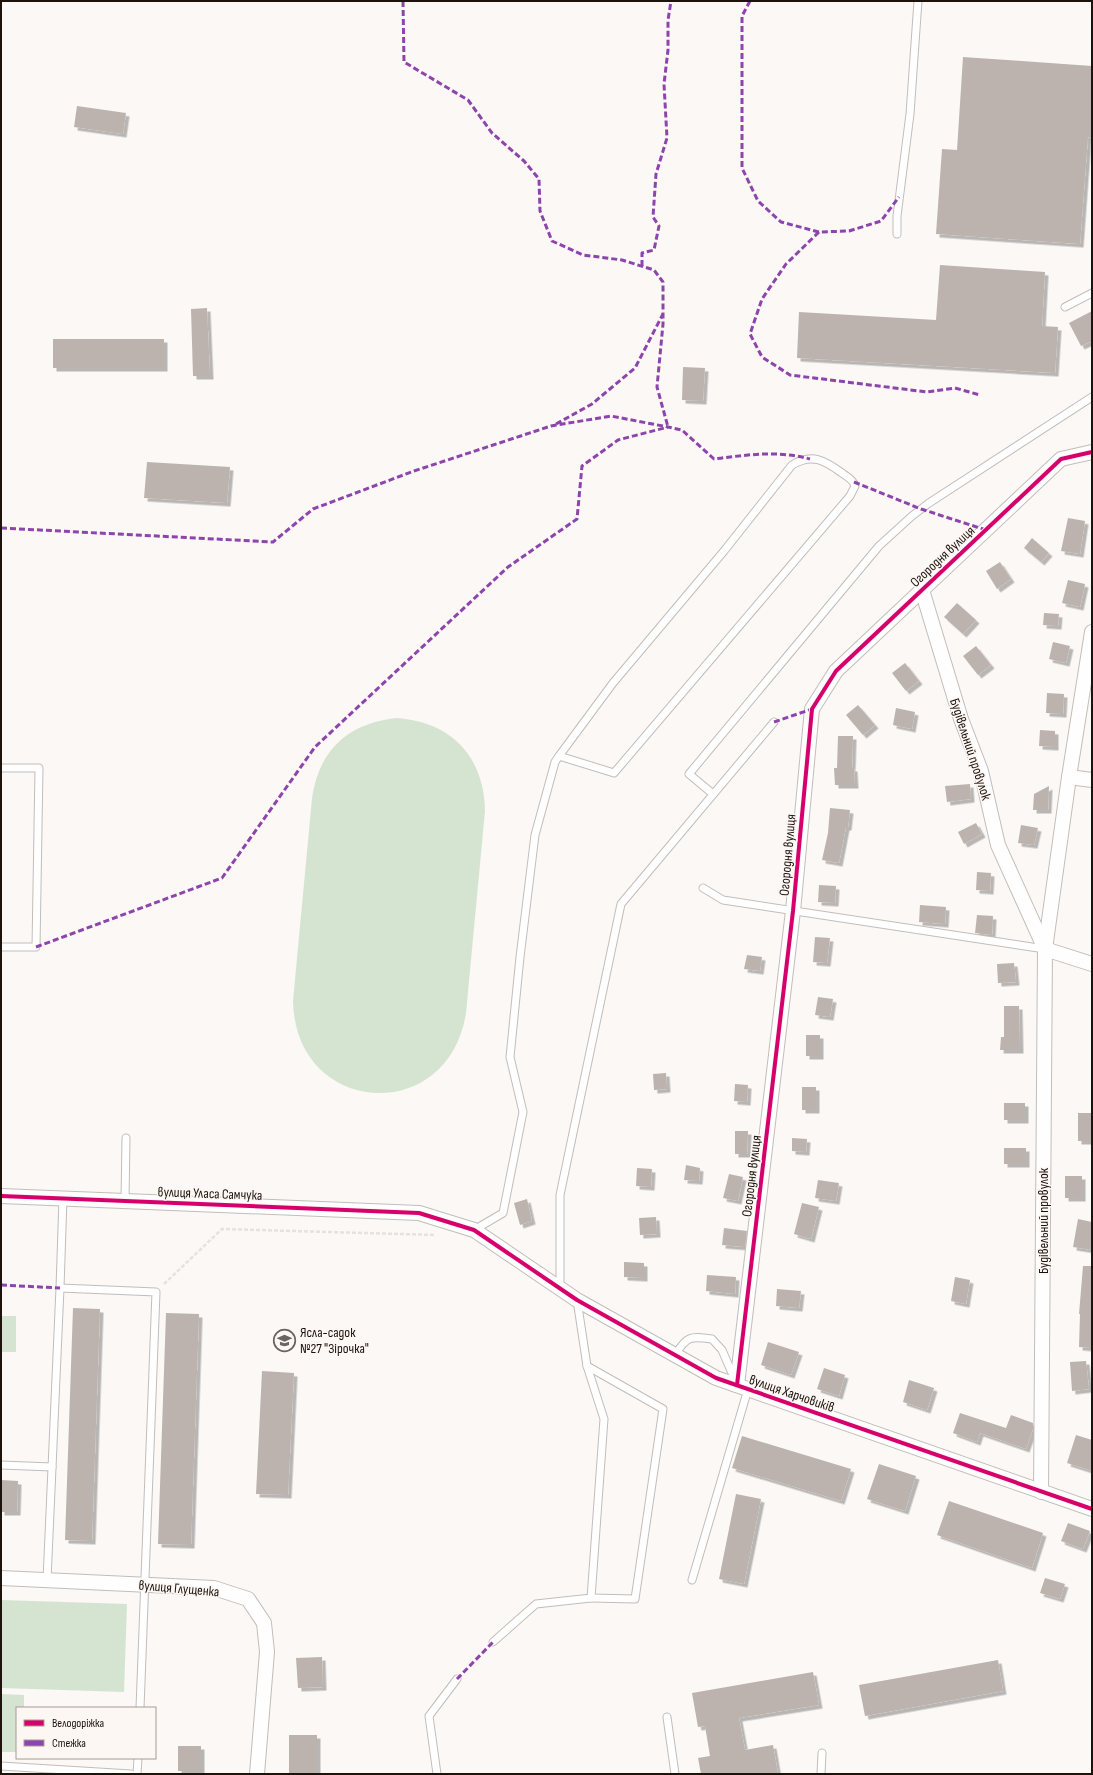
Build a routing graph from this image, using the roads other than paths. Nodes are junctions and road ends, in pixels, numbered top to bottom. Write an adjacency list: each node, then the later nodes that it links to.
1 (918, 1): 2 (lane)
2 (897, 234)
3 (1092, 293): 4 (lane)
4 (1065, 307)
5 (1092, 397): 15 (lane)
6 (1092, 452): 7 (street, Огородня вулиця)
7 (922, 590): 17 (street, Огородня вулиця); 19 (street, Будівельний провулок)
8 (1092, 632): 9 (street, Будівельний провулок)
9 (1089, 671): 13 (street, Будівельний провулок)
10 (774, 722): 15 (lane)
11 (559, 756): 11 (lane); 26 (lane)
12 (1, 768): 18 (lane)
13 (1069, 777): 14 (street); 19 (street, Будівельний провулок)
14 (1092, 780)
15 (713, 794): 28 (lane)
16 (703, 888): 17 (lane)
17 (793, 911): 19 (lane); 32 (street, Огородня вулиця)
18 (1, 947)
19 (1045, 949): 20 (street); 35 (street, Будівельний провулок)
20 (1092, 964)
21 (126, 1138): 24 (lane)
22 (1, 1196): 23 (street, вулиця Уласа Самчука)
23 (63, 1198): 24 (street, вулиця Уласа Самчука); 27 (lane)
24 (125, 1201): 25 (street, вулиця Уласа Самчука)
25 (419, 1213): 26 (street, вулиця Харчовиків)
26 (474, 1230): 28 (street, вулиця Харчовиків)
27 (60, 1288): 34 (lane); 40 (lane)
28 (560, 1288): 29 (street, вулиця Харчовиків)
29 (577, 1300): 30 (street, вулиця Харчовиків); 31 (lane)
30 (675, 1355): 32 (street, вулиця Харчовиків); 32 (lane)
31 (587, 1366): 41 (lane); 41 (lane)
32 (742, 1387): 35 (street, вулиця Харчовиків); 39 (lane)
33 (1, 1465): 34 (lane)
34 (52, 1467): 38 (lane)
35 (1041, 1492): 36 (street, вулиця Харчовиків)
36 (1092, 1509)
37 (1, 1578): 38 (street, вулиця Глущенка)
38 (47, 1580): 40 (street, вулиця Глущенка)
39 (692, 1580)
40 (146, 1585): 44 (lane); 51 (street, вулиця Глущенка)
41 (591, 1598): 42 (lane)
42 (493, 1642)
43 (457, 1679): 52 (lane)
44 (140, 1707)
45 (667, 1717): 53 (lane)
46 (822, 1753): 54 (lane)
47 (138, 1759): 50 (lane)
48 (1, 1766): 49 (lane)
49 (131, 1774)
50 (137, 1774)
51 (257, 1774)
52 (437, 1774)
53 (675, 1774)
54 (821, 1774)

